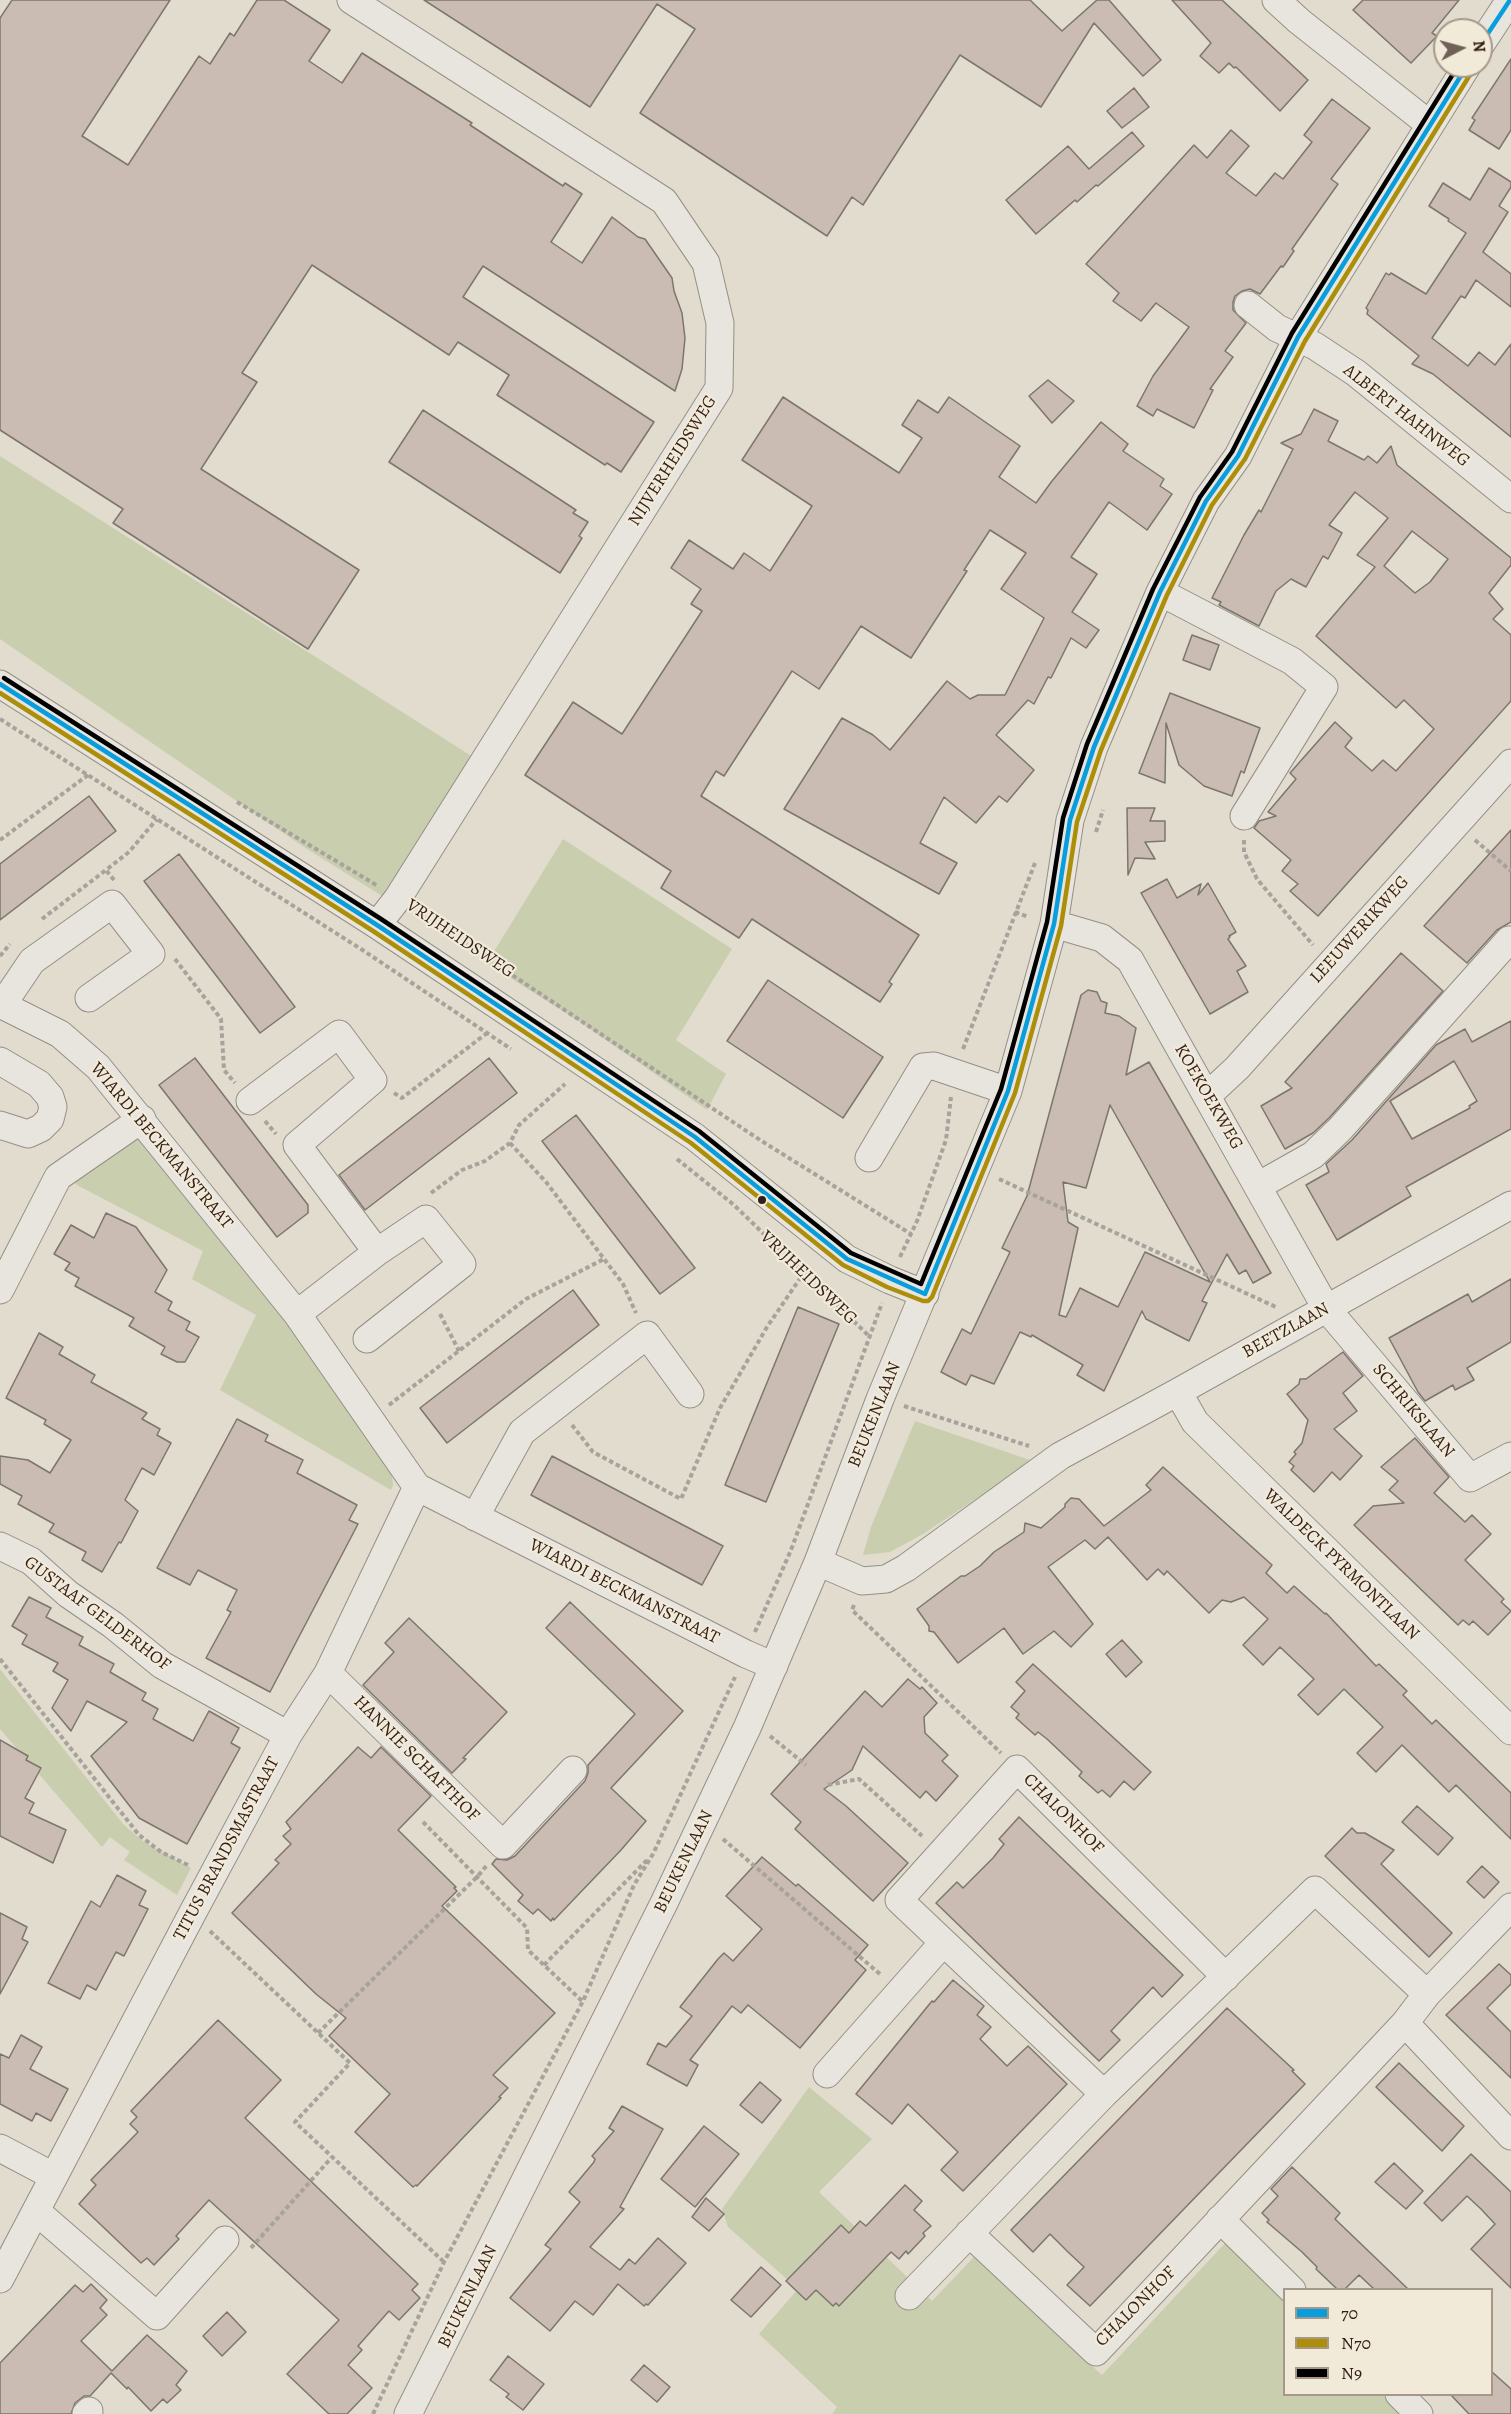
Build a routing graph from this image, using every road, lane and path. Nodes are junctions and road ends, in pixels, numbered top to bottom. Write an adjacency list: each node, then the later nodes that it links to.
1 (351, 0): 23 (street, NIJVERHEIDSWEG)
2 (1276, 0): 6 (street)
3 (1510, 0): 4 (street)
4 (1493, 26)
5 (1459, 78): 6 (street, BEUKENLAAN)
6 (1429, 124): 8 (street, BEUKENLAAN)
7 (1248, 305): 8 (street, ALBERT HAHNWEG)
8 (1298, 338): 9 (street, ALBERT HAHNWEG); 10 (street, BEUKENLAAN)
9 (1511, 499)
10 (1160, 591): 16 (street); 24 (street, BEUKENLAAN)
11 (7, 687): 25 (street, VRIJHEIDSWEG)
12 (0, 719): 14 (path)
13 (1511, 763): 18 (street, LEEUWERIKWEG)
14 (88, 775): 17 (path); 19 (path)
15 (234, 800): 23 (path, VRIJHEIDSWEG)
16 (1244, 816): 31 (path)
17 (157, 819): 20 (path); 34 (path)
18 (1456, 824): 21 (path); 31 (street, LEEUWERIKWEG)
19 (0, 840)
20 (105, 870): 22 (path); 26 (path)
21 (1511, 871)
22 (118, 886)
23 (398, 898): 25 (street, NIJVERHEIDSWEG); 52 (path, VRIJHEIDSWEG)
24 (1054, 924): 39 (street, BEUKENLAAN); 40 (street, KOEKOEKWEG)
25 (377, 925): 55 (street, VRIJHEIDSWEG)
26 (34, 926)
27 (16, 940): 29 (path)
28 (1511, 942): 49 (street)
29 (0, 956)
30 (172, 956): 41 (path)
31 (1329, 964): 40 (street, LEEUWERIKWEG)
32 (89, 998): 33 (street, WIARDI BECKMANSTRAAT)
33 (2, 1004): 42 (street, WIARDI BECKMANSTRAAT)
34 (487, 1033): 35 (path); 38 (path)
35 (516, 1052)
36 (0, 1061): 43 (street)
37 (556, 1078): 44 (path)
38 (373, 1080): 41 (street); 45 (street)
39 (1008, 1091): 47 (street); 58 (street, BEUKENLAAN)
40 (1207, 1096): 49 (street, KOEKOEKWEG)
41 (250, 1101): 45 (path)
42 (142, 1119): 56 (street); 60 (street, WIARDI BECKMANSTRAAT)
43 (0, 1125)
44 (510, 1143): 51 (path); 54 (path)
45 (297, 1145): 53 (street)
46 (675, 1157): 63 (path, VRIJHEIDSWEG)
47 (869, 1158)
48 (994, 1177): 61 (path)
49 (1258, 1186): 59 (street, KOEKOEKWEG)
50 (1511, 1205): 59 (street, BEETZLAAN)
51 (426, 1218): 53 (street); 57 (street)
52 (911, 1234)
53 (377, 1252): 60 (street)
54 (604, 1259): 62 (path); 65 (path)
55 (890, 1280): 58 (street, VRIJHEIDSWEG); 63 (path, BEUKENLAAN)
56 (0, 1290)
57 (424, 1293): 64 (street); 65 (path)
58 (925, 1294): 69 (street, BEUKENLAAN)
59 (1326, 1308): 61 (street, BEETZLAAN); 72 (street, SCHRIKSLAAN)
60 (297, 1314): 70 (street, WIARDI BECKMANSTRAAT)
61 (1293, 1327): 67 (street, BEETZLAAN)
62 (647, 1335): 68 (street); 74 (street)
63 (870, 1337): 66 (path, BEUKENLAAN)
64 (367, 1339)
65 (459, 1351): 70 (path)
66 (849, 1389): 69 (path); 78 (path, BEUKENLAAN)
67 (1178, 1392): 71 (street, BEETZLAAN); 82 (street, WALDECK PYRMONTLAAN)
68 (690, 1394)
69 (880, 1400): 71 (path); 76 (street, BEUKENLAAN)
70 (370, 1419): 73 (street, WIARDI BECKMANSTRAAT)
71 (1060, 1456): 77 (street, BEETZLAAN)
72 (1511, 1456)
73 (417, 1487): 74 (street, WIARDI BECKMANSTRAAT); 81 (street, TITUS BRANDSMASTRAAT)
74 (475, 1517): 78 (street, WIARDI BECKMANSTRAAT)
75 (0, 1546): 83 (street, GUSTAAF GELDERHOF)
76 (818, 1562): 77 (street); 80 (street, BEUKENLAAN)
77 (862, 1581): 86 (path)
78 (746, 1654): 80 (street, WIARDI BECKMANSTRAAT); 93 (path, BEUKENLAAN)
79 (0, 1659): 94 (path)
80 (774, 1666): 122 (street, BEUKENLAAN)
81 (328, 1673): 83 (street, TITUS BRANDSMASTRAAT); 91 (street, HANNIE SCHAFTHOF)
82 (1511, 1731)
83 (288, 1735): 94 (street, TITUS BRANDSMASTRAAT)
84 (769, 1736): 85 (path)
85 (806, 1765)
86 (1017, 1769): 92 (street, CHALONHOF); 100 (street, CHALONHOF)
87 (573, 1770): 91 (street)
88 (828, 1785): 92 (path)
89 (423, 1822): 95 (path)
90 (722, 1839): 101 (path)
91 (503, 1845): 95 (path)
92 (940, 1852): 98 (street, CHALONHOF)
93 (652, 1854): 99 (path, BEUKENLAAN); 103 (path, BEUKENLAAN)
94 (213, 1877): 97 (street, TITUS BRANDSMASTRAAT)
95 (477, 1877): 99 (path); 105 (path)
96 (1511, 1907): 102 (street, CHALONHOF)
97 (192, 1914): 105 (path); 111 (street, TITUS BRANDSMASTRAAT)
98 (942, 1944): 101 (street); 107 (street, CHALONHOF)
99 (544, 1965): 103 (path)
100 (1226, 1977): 102 (street); 107 (street)
101 (900, 1991): 106 (street)
102 (1427, 1994): 104 (street, CHALONHOF)
103 (583, 2001): 116 (path, BEUKENLAAN)
104 (1406, 2023): 108 (street); 113 (street, CHALONHOF)
105 (318, 2033): 110 (path)
106 (827, 2074)
107 (1104, 2094): 114 (street)
108 (1511, 2136)
109 (0, 2148): 111 (street)
110 (332, 2157): 115 (path); 116 (path)
111 (53, 2176): 112 (street, TITUS BRANDSMASTRAAT)
112 (36, 2211): 115 (street); 117 (street, TITUS BRANDSMASTRAAT)
113 (1220, 2219): 114 (street, CHALONHOF); 118 (street)
114 (969, 2234): 119 (street)
115 (225, 2240)
116 (444, 2262): 121 (path, BEUKENLAAN)
117 (0, 2279)
118 (1291, 2288)
119 (909, 2296)
120 (1401, 2396): 123 (street)
121 (374, 2414)
122 (408, 2414)
123 (1419, 2414)

